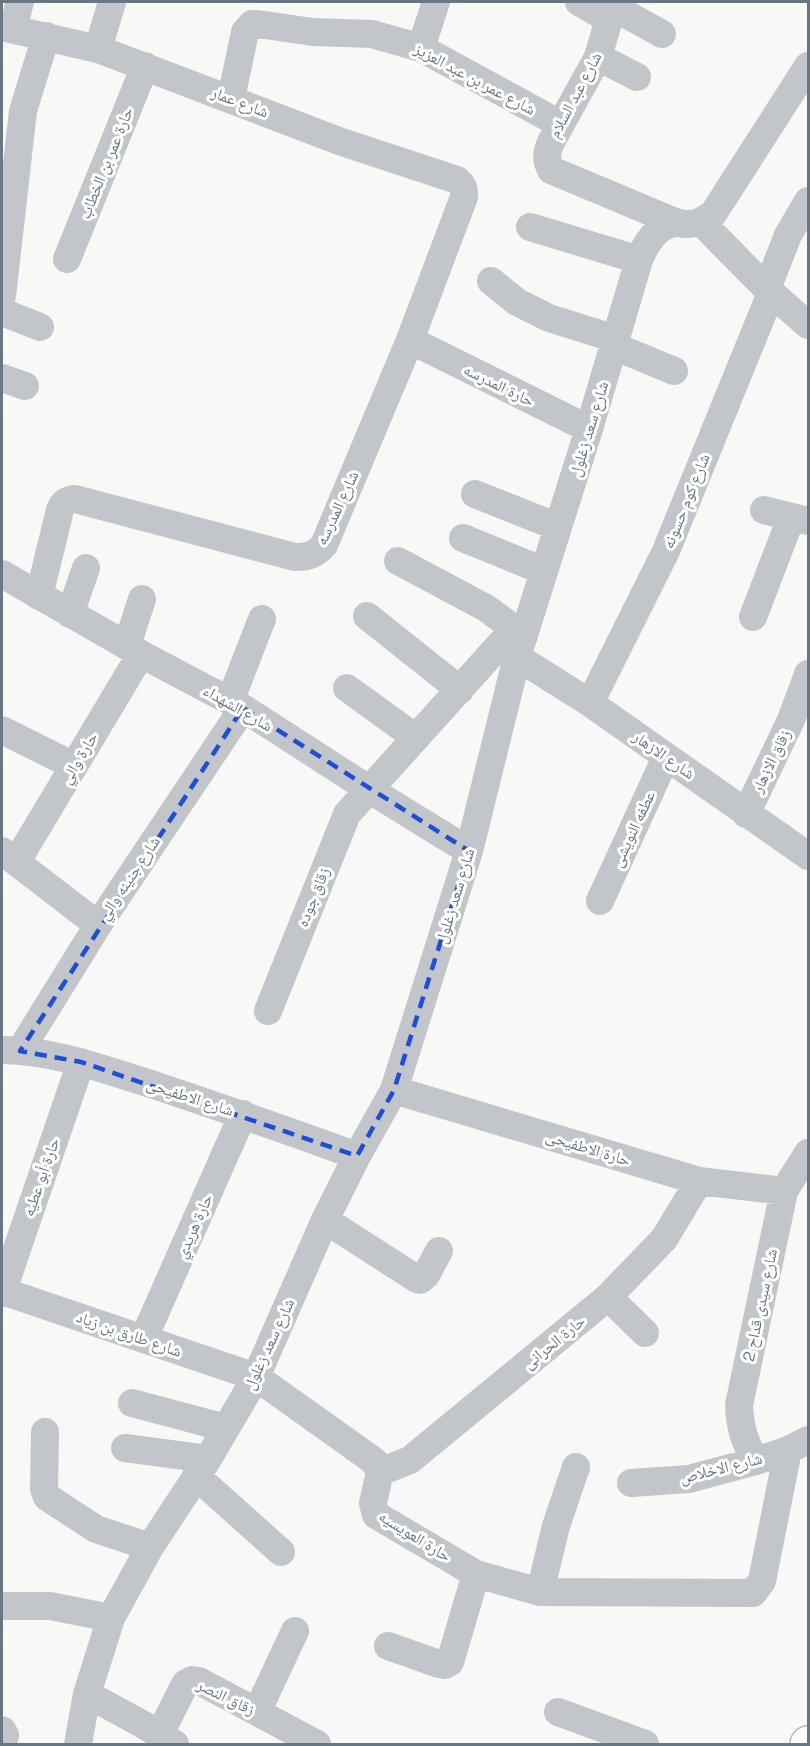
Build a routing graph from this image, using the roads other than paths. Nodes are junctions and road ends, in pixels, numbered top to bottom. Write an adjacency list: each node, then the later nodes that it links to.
1 (112, 2): 9 (street)
2 (436, 2): 8 (street)
3 (579, 2): 4 (street)
4 (613, 14): 6 (street); 10 (street, شارع عبد السلام)
5 (11, 19): 7 (street, شارع عمار)
6 (662, 34)
7 (46, 36): 9 (street, شارع عمار); 25 (street)
8 (421, 48): 14 (street, شارع عمر بن عبد العزيز); 15 (street, شارع عمر بن عبد العزيز)
9 (98, 49): 11 (street, شارع عمار)
10 (598, 57): 13 (street); 15 (street, شارع عبد السلام)
11 (145, 66): 14 (street, شارع عمار); 21 (street, حارة عمر بن الخطاب)
12 (808, 66): 18 (street, شارع سعد زغلول)
13 (637, 77)
14 (231, 99): 16 (street, شارع عمار)
15 (560, 124): 18 (street, شارع عبد السلام)
16 (464, 196): 29 (street, شارع المدرسه)
17 (808, 201): 20 (street, شارع كوم حسونه)
18 (688, 222): 22 (street, شارع سعد زغلول); 24 (street)
19 (530, 227): 22 (street)
20 (798, 240): 24 (street, شارع كوم حسونه)
21 (67, 259)
22 (639, 260): 30 (street, شارع سعد زغلول)
23 (491, 281): 30 (street)
24 (769, 291): 27 (street); 53 (street, شارع كوم حسونه)
25 (2, 296)
26 (2, 312): 28 (street)
27 (808, 325)
28 (40, 327)
29 (410, 340): 32 (street, حارة المدرسه); 42 (street, شارع المدرسه)
30 (615, 342): 31 (street); 32 (street, شارع سعد زغلول)
31 (674, 371)
32 (589, 429): 36 (street, شارع سعد زغلول)
33 (475, 494): 36 (street)
34 (764, 510): 35 (street)
35 (800, 520): 46 (street)
36 (558, 526): 40 (street, شارع سعد زغلول)
37 (463, 538): 40 (street)
38 (398, 561): 48 (street, شارع الازهار)
39 (86, 568): 44 (street)
40 (544, 572): 48 (street, شارع سعد زغلول)
41 (2, 574): 42 (street, شارع الشهداء)
42 (39, 596): 44 (street, شارع الشهداء)
43 (142, 599): 49 (street, حارة والي)
44 (70, 614): 49 (street, شارع الشهداء)
45 (367, 616): 52 (street)
46 (753, 617)
47 (262, 619): 54 (street, شارع جنينه والي)
48 (518, 640): 52 (street, زقاق جوده); 53 (street, شارع الازهار); 61 (street, شارع سعد زغلول)
49 (134, 650): 54 (street, شارع الشهداء); 58 (street, حارة والي)
50 (808, 674): 60 (street, زقاق الازهار)
51 (347, 688): 56 (street)
52 (460, 690): 56 (street, زقاق جوده)
53 (590, 703): 57 (street, شارع الازهار)
54 (236, 704): 59 (street, شارع الشهداء); 65 (street, شارع جنينه والي)
55 (2, 730): 58 (street)
56 (416, 738): 59 (street, زقاق جوده)
57 (666, 758): 60 (street, شارع الازهار); 64 (street, عطفه النويشى)
58 (74, 766): 62 (street, حارة والي)
59 (370, 790): 61 (street, شارع الشهداء); 66 (street, زقاق جوده)
60 (746, 814): 63 (street, شارع الازهار)
61 (469, 851): 69 (street, شارع سعد زغلول)
62 (6, 855): 65 (street)
63 (808, 856)
64 (600, 901)
65 (98, 925): 67 (street, شارع جنينه والي)
66 (268, 1011)
67 (11, 1050): 68 (street, شارع الاطفيحى)
68 (81, 1062): 70 (street, شارع الاطفيحى); 77 (street, حارة أبو عطيه)
69 (394, 1090): 72 (street, شارع سعد زغلول); 73 (street, حارة الاطفيحى)
70 (243, 1114): 72 (street, شارع الاطفيحى); 80 (street, حارة هريدي)
71 (808, 1153): 74 (street, شارع سيدى قداح 2)
72 (357, 1156): 75 (street, شارع سعد زغلول)
73 (699, 1181): 74 (street, حارة الاطفيحى); 78 (street, حارة الحرانى)
74 (784, 1191): 87 (street, شارع سيدى قداح 2)
75 (325, 1220): 76 (street); 81 (street, شارع سعد زغلول)
76 (439, 1251)
77 (2, 1292): 80 (street, شارع طارق بن زياد)
78 (608, 1297): 79 (street); 90 (street, حارة الحرانى)
79 (645, 1333)
80 (144, 1338): 81 (street, شارع طارق بن زياد)
81 (256, 1377): 83 (street, شارع سعد زغلول); 90 (street)
82 (132, 1403): 83 (street)
83 (226, 1428): 88 (street, شارع سعد زغلول)
84 (45, 1432): 92 (street)
85 (798, 1445): 87 (street, شارع الاخلاص); 95 (street, حارة العويسيه)
86 (125, 1448): 88 (street)
87 (756, 1461): 91 (street, شارع الاخلاص)
88 (202, 1467): 92 (street, شارع سعد زغلول); 93 (street)
89 (576, 1467): 95 (street)
90 (380, 1472): 94 (street, حارة العويسيه)
91 (631, 1483)
92 (150, 1547): 97 (street, شارع سعد زغلول)
93 (281, 1552)
94 (476, 1574): 95 (street, حارة العويسيه); 99 (street)
95 (540, 1592)
96 (2, 1606): 97 (street)
97 (111, 1618): 100 (street, شارع سعد زغلول)
98 (295, 1631): 101 (street)
99 (388, 1646)
100 (87, 1694): 104 (street); 106 (street, شارع سعد زغلول)
101 (257, 1712): 104 (street, زقاق النصر); 107 (street, زقاق النصر)
102 (558, 1712): 108 (street)
103 (2, 1730): 105 (street)
104 (153, 1737)
105 (3, 1744)
106 (78, 1744)
107 (317, 1744)
108 (645, 1744)

